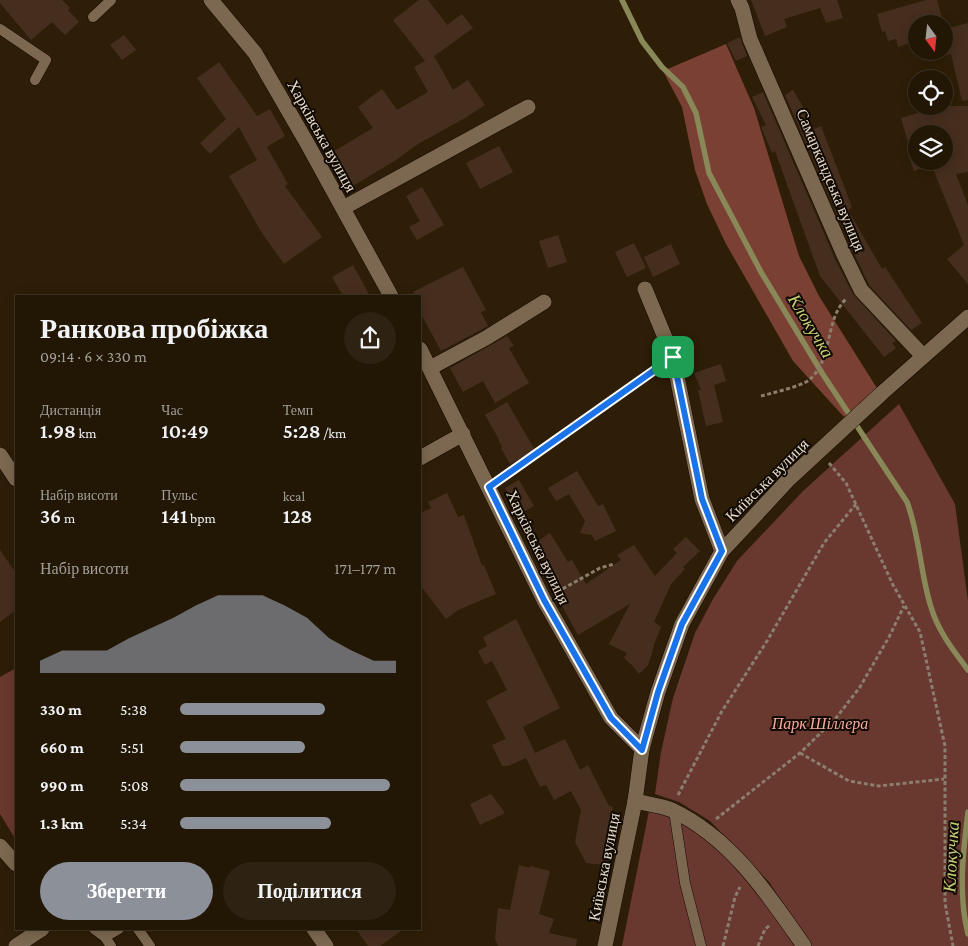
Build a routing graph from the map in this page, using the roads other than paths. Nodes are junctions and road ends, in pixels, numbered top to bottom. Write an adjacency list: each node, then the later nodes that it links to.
1 (111, 0): 4 (lane)
2 (212, 0): 8 (street, Харківська вулиця)
3 (738, 0): 14 (street, Самаркандська вулиця)
4 (93, 17)
5 (0, 29): 6 (lane)
6 (35, 80)
7 (528, 107): 8 (street)
8 (343, 208): 10 (street, Харківська вулиця)
9 (645, 289): 20 (street)
10 (391, 295)
11 (544, 302): 15 (street)
12 (968, 317): 14 (street, Київська вулиця)
13 (421, 351): 15 (street, Харківська вулиця)
14 (923, 356): 20 (street, Київська вулиця)
15 (430, 368): 16 (street, Харківська вулиця)
16 (463, 434): 18 (street); 21 (street, Харківська вулиця)
17 (0, 455): 19 (street)
18 (421, 457)
19 (15, 478)
20 (722, 551): 21 (street, Київська вулиця)
21 (642, 750): 22 (street, Київська вулиця)
22 (635, 801): 23 (street); 35 (street, Київська вулиця)
23 (672, 810): 36 (lane); 37 (street)
24 (0, 846): 25 (street)
25 (15, 863)
26 (40, 930): 32 (street)
27 (95, 930): 31 (lane)
28 (118, 930): 31 (lane)
29 (139, 930): 33 (lane)
30 (315, 930): 34 (street)
31 (108, 942)
32 (16, 946)
33 (150, 946)
34 (326, 946)
35 (605, 946)
36 (701, 946)
37 (804, 946)

